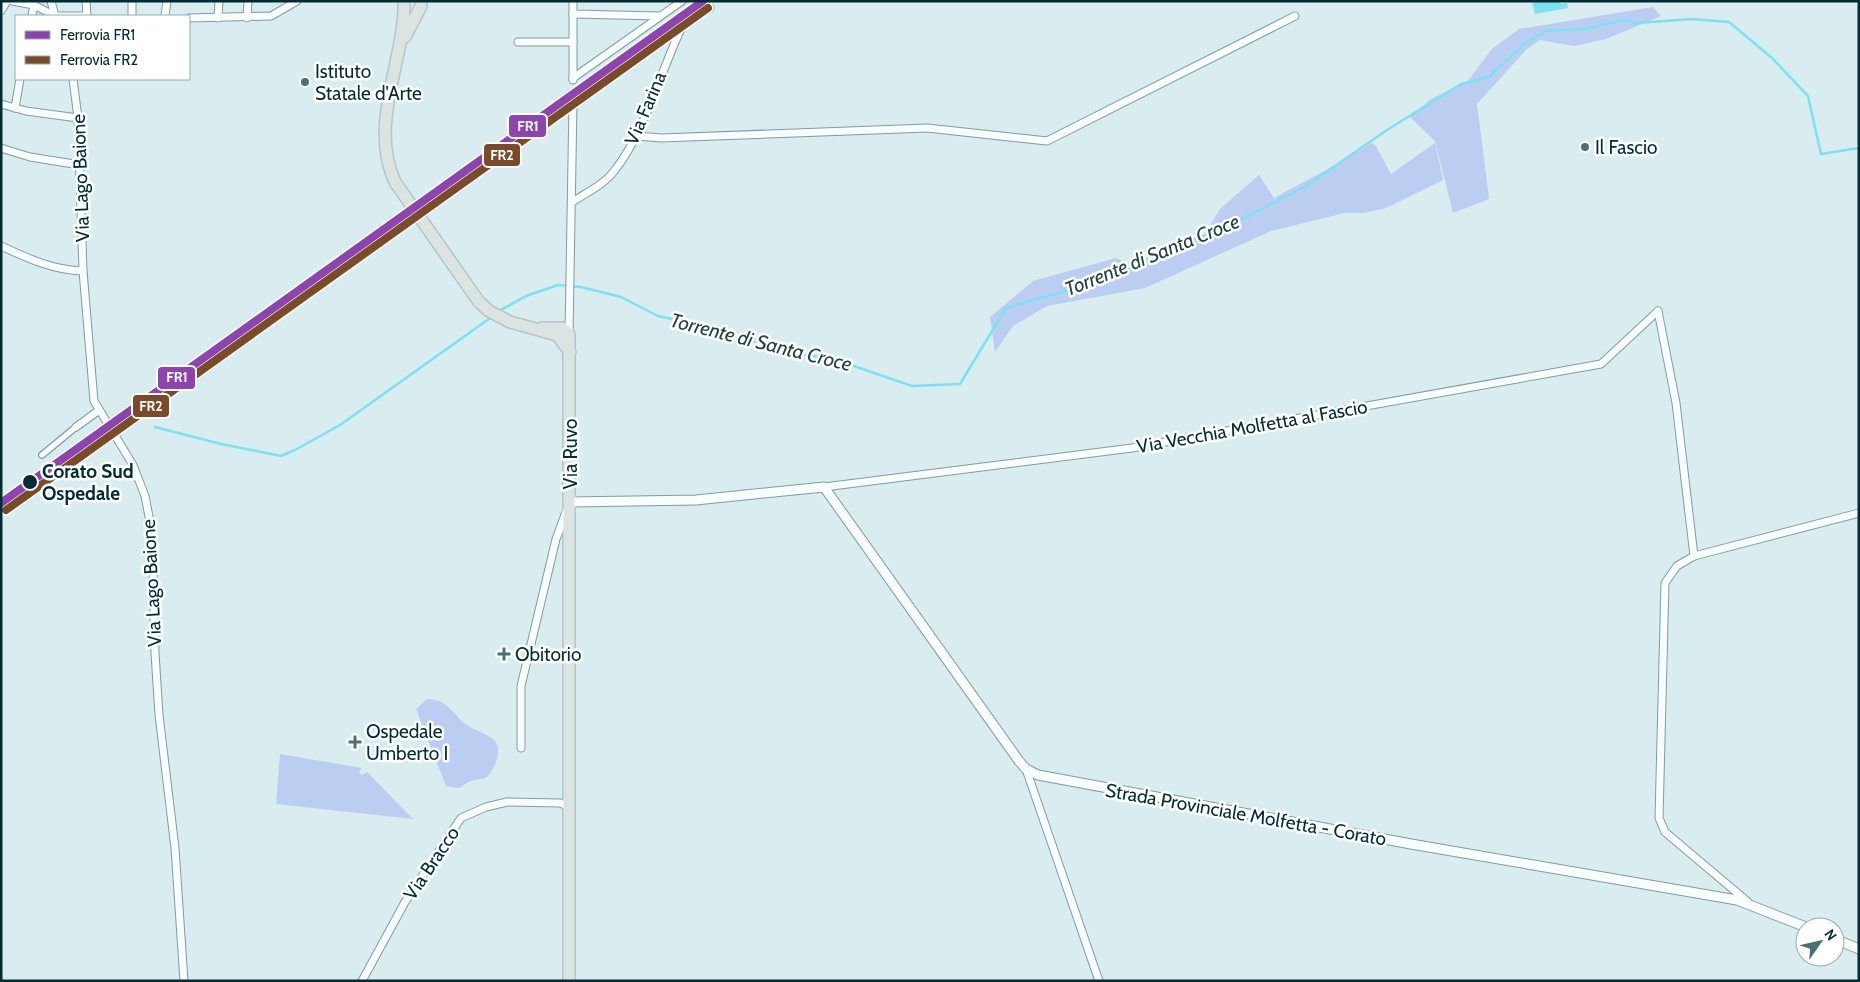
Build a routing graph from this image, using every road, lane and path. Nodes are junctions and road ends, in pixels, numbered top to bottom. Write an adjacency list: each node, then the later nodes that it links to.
1 (6, 1): 16 (street)
2 (12, 1): 14 (street)
3 (51, 1): 20 (street)
4 (86, 1): 21 (street)
5 (132, 1): 22 (street)
6 (167, 1): 23 (street)
7 (220, 1): 27 (street)
8 (248, 1): 28 (street)
9 (297, 1): 28 (street)
10 (404, 1): 13 (main road); 31 (main road)
11 (573, 1): 17 (street)
12 (682, 1): 24 (street)
13 (422, 4): 31 (main road)
14 (34, 5): 18 (street); 19 (street)
15 (710, 8): 38 (street, Via Farina)
16 (1, 11)
17 (573, 14): 24 (street); 30 (street)
18 (32, 15)
19 (53, 15)
20 (55, 15)
21 (87, 15)
22 (132, 15)
23 (165, 15)
24 (659, 16): 30 (street)
25 (1295, 16): 38 (street)
26 (190, 18): 27 (street)
27 (218, 18): 28 (street)
28 (247, 18)
29 (518, 42): 30 (street)
30 (573, 42)
31 (402, 43): 45 (main road)
32 (20, 80): 36 (street)
33 (73, 80): 37 (street, Via Lago Baione)
34 (573, 102): 41 (street, Via Ruvo)
35 (1, 104): 36 (street)
36 (15, 108): 37 (street)
37 (78, 118): 40 (street, Via Lago Baione)
38 (637, 136): 41 (street, Via Farina)
39 (1, 148): 40 (street)
40 (80, 166): 43 (street, Via Lago Baione)
41 (572, 202): 44 (street, Via Ruvo)
42 (1, 246): 43 (street)
43 (83, 271): 48 (street, Via Lago Baione)
44 (571, 308): 45 (street); 46 (street, Via Ruvo)
45 (556, 331): 46 (main road); 47 (main road)
46 (570, 335): 47 (main road, Via Ruvo)
47 (570, 352): 52 (main road, Via Ruvo)
48 (98, 411): 49 (street); 62 (street, Via Lago Baione)
49 (76, 427): 50 (street)
50 (42, 455)
51 (824, 487): 52 (street); 54 (street, Via Vecchia Molfetta al Fascio); 56 (street)
52 (570, 502): 55 (street); 57 (main road, Via Ruvo)
53 (1859, 513): 54 (street)
54 (1694, 556): 58 (street)
55 (521, 748)
56 (1026, 769): 58 (street, Strada Provinciale Molfetta - Corato); 65 (street)
57 (570, 807): 63 (street, Via Bracco); 64 (main road, Via Ruvo)
58 (1751, 905): 59 (street, Strada Provinciale Molfetta - Corato)
59 (1795, 923)
60 (1845, 943): 61 (street)
61 (1859, 949)
62 (184, 981)
63 (362, 981)
64 (570, 981)
65 (1099, 981)

